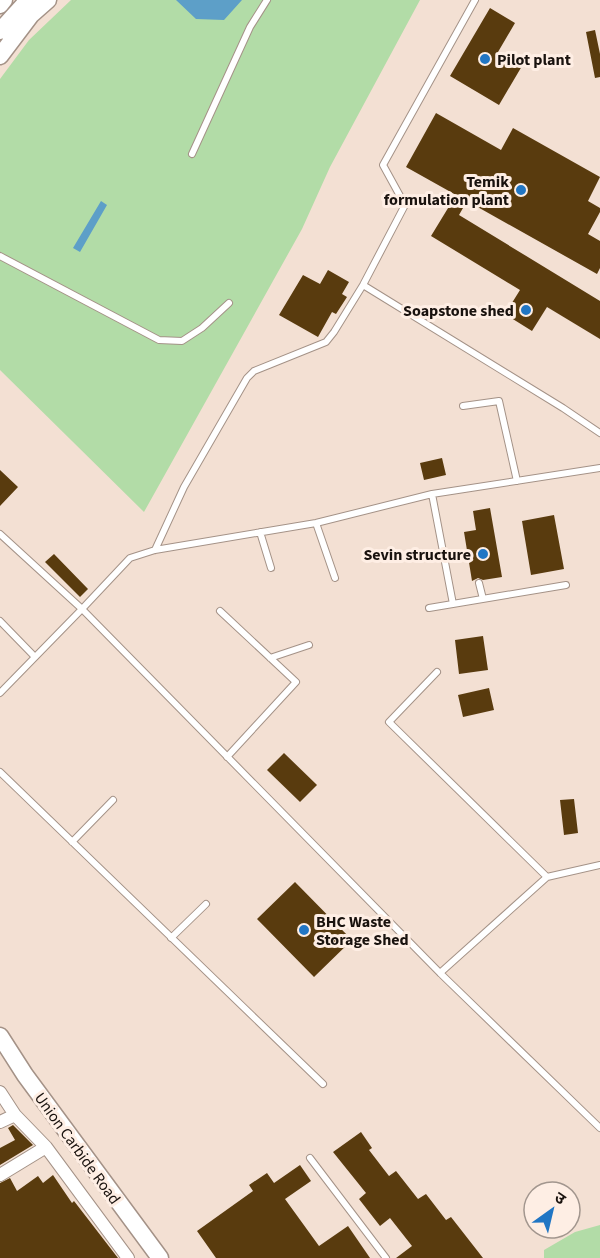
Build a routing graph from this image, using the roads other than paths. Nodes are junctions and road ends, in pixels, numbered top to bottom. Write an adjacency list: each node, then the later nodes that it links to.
1 (4, 0): 6 (street)
2 (28, 0): 7 (street)
3 (48, 0): 8 (street)
4 (267, 0): 9 (lane)
5 (475, 0): 11 (lane)
6 (0, 5)
7 (0, 31)
8 (0, 56)
9 (192, 154)
10 (0, 256): 12 (lane)
11 (363, 285): 14 (lane); 21 (lane)
12 (229, 303)
13 (463, 406): 16 (lane)
14 (600, 433)
15 (600, 468): 16 (lane)
16 (517, 480): 17 (lane)
17 (432, 494): 18 (lane); 27 (lane)
18 (316, 523): 19 (lane); 23 (lane)
19 (260, 532): 21 (lane); 22 (lane)
20 (0, 534): 29 (lane)
21 (155, 550): 29 (lane)
22 (271, 567)
23 (335, 578)
24 (479, 583): 26 (lane)
25 (566, 585): 26 (lane)
26 (483, 599): 27 (lane)
27 (453, 604): 28 (lane)
28 (429, 608)
29 (81, 609): 33 (lane); 37 (lane)
30 (220, 611): 34 (lane)
31 (0, 621): 33 (lane)
32 (309, 645): 34 (lane)
33 (35, 657): 36 (lane)
34 (270, 658): 37 (lane)
35 (437, 672): 42 (lane)
36 (0, 693)
37 (228, 757): 45 (lane)
38 (0, 772): 40 (lane)
39 (113, 800): 40 (lane)
40 (72, 842): 44 (lane)
41 (600, 865): 42 (lane)
42 (548, 877): 45 (lane)
43 (206, 904): 44 (lane)
44 (171, 938): 48 (lane)
45 (440, 973): 52 (lane)
46 (0, 1036): 58 (street, Union Carbide Road)
47 (0, 1053): 57 (street, Union Carbide Road)
48 (323, 1084)
49 (0, 1092): 50 (street)
50 (15, 1114): 51 (street); 53 (street)
51 (0, 1122)
52 (600, 1128)
53 (46, 1148): 55 (street); 56 (street)
54 (310, 1158): 59 (lane)
55 (0, 1175)
56 (128, 1258)
57 (147, 1258)
58 (160, 1258)
59 (387, 1258)

